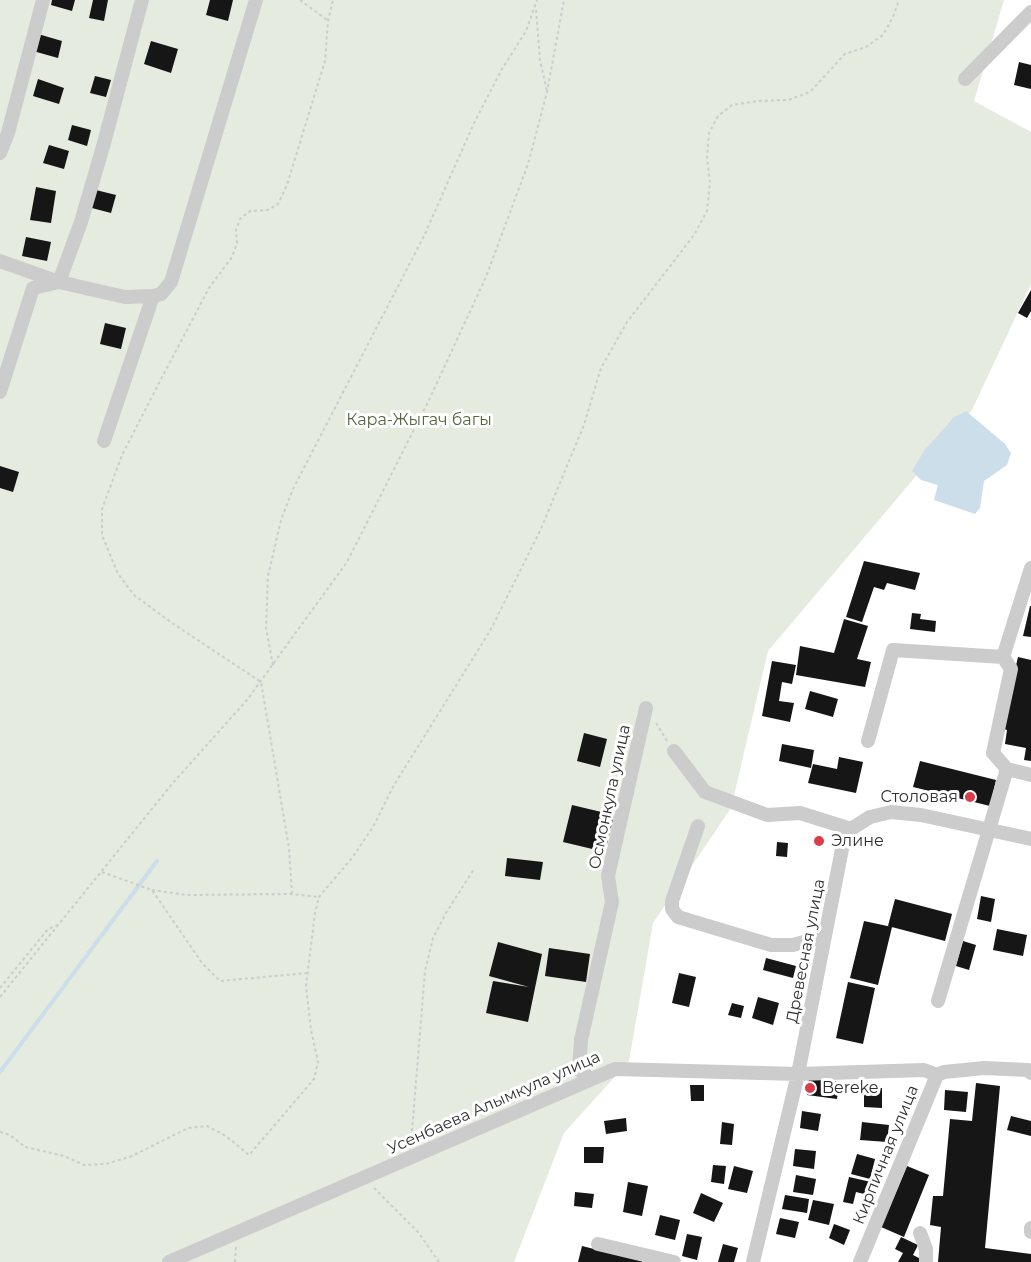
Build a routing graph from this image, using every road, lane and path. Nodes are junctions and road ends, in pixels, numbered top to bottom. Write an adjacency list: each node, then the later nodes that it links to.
1 (44, 0): 14 (street)
2 (142, 0): 16 (street)
3 (256, 0): 17 (street)
4 (300, 0): 11 (path)
5 (333, 0): 11 (path)
6 (537, 0): 9 (path)
7 (564, 0): 13 (path)
8 (899, 0): 37 (path)
9 (536, 7): 13 (path); 22 (path)
10 (1031, 12): 12 (street)
11 (328, 21): 23 (path)
12 (965, 79)
13 (547, 92): 22 (path)
14 (0, 153)
15 (0, 261): 16 (street)
16 (59, 282): 17 (street); 18 (street)
17 (153, 296): 19 (street)
18 (0, 392)
19 (104, 441)
20 (1031, 568): 21 (street)
21 (1004, 657): 25 (street); 27 (street)
22 (273, 665): 23 (path)
23 (261, 681): 34 (path); 36 (path)
24 (646, 708): 26 (path, Осмонкула улица); 47 (street, Осмонкула улица)
25 (868, 741)
26 (674, 751): 30 (street)
27 (1007, 769): 28 (street); 31 (street)
28 (1031, 775)
29 (698, 826): 39 (street)
30 (851, 829): 31 (street); 39 (street, Древесная улица)
31 (990, 829): 32 (street); 43 (street)
32 (1031, 839)
33 (474, 869): 49 (path)
34 (102, 872): 35 (path); 38 (path)
35 (152, 890): 36 (path); 40 (path)
36 (292, 894): 37 (path)
37 (319, 897): 40 (path)
38 (58, 925): 41 (path); 42 (path)
39 (825, 936): 46 (street, Древесная улица)
40 (308, 973): 48 (path)
41 (0, 988)
42 (0, 997)
43 (938, 1001)
44 (931, 1072): 45 (street, Усенбаева Алымкула улица); 46 (street, Усенбаева Алымкула улица); 57 (street, Кирпичная улица)
45 (1031, 1073)
46 (798, 1074): 47 (street, Усенбаева Алымкула улица); 56 (street, Древесная улица)
47 (591, 1079): 49 (street, Усенбаева Алымкула улица)
48 (0, 1132)
49 (410, 1158): 50 (street, Усенбаева Алымкула улица)
50 (364, 1178): 53 (street, Усенбаева Алымкула улица); 54 (path)
51 (920, 1233): 58 (street)
52 (598, 1244): 55 (street)
53 (169, 1262)
54 (439, 1262)
55 (674, 1262)
56 (753, 1262)
57 (860, 1262)
58 (926, 1262)

